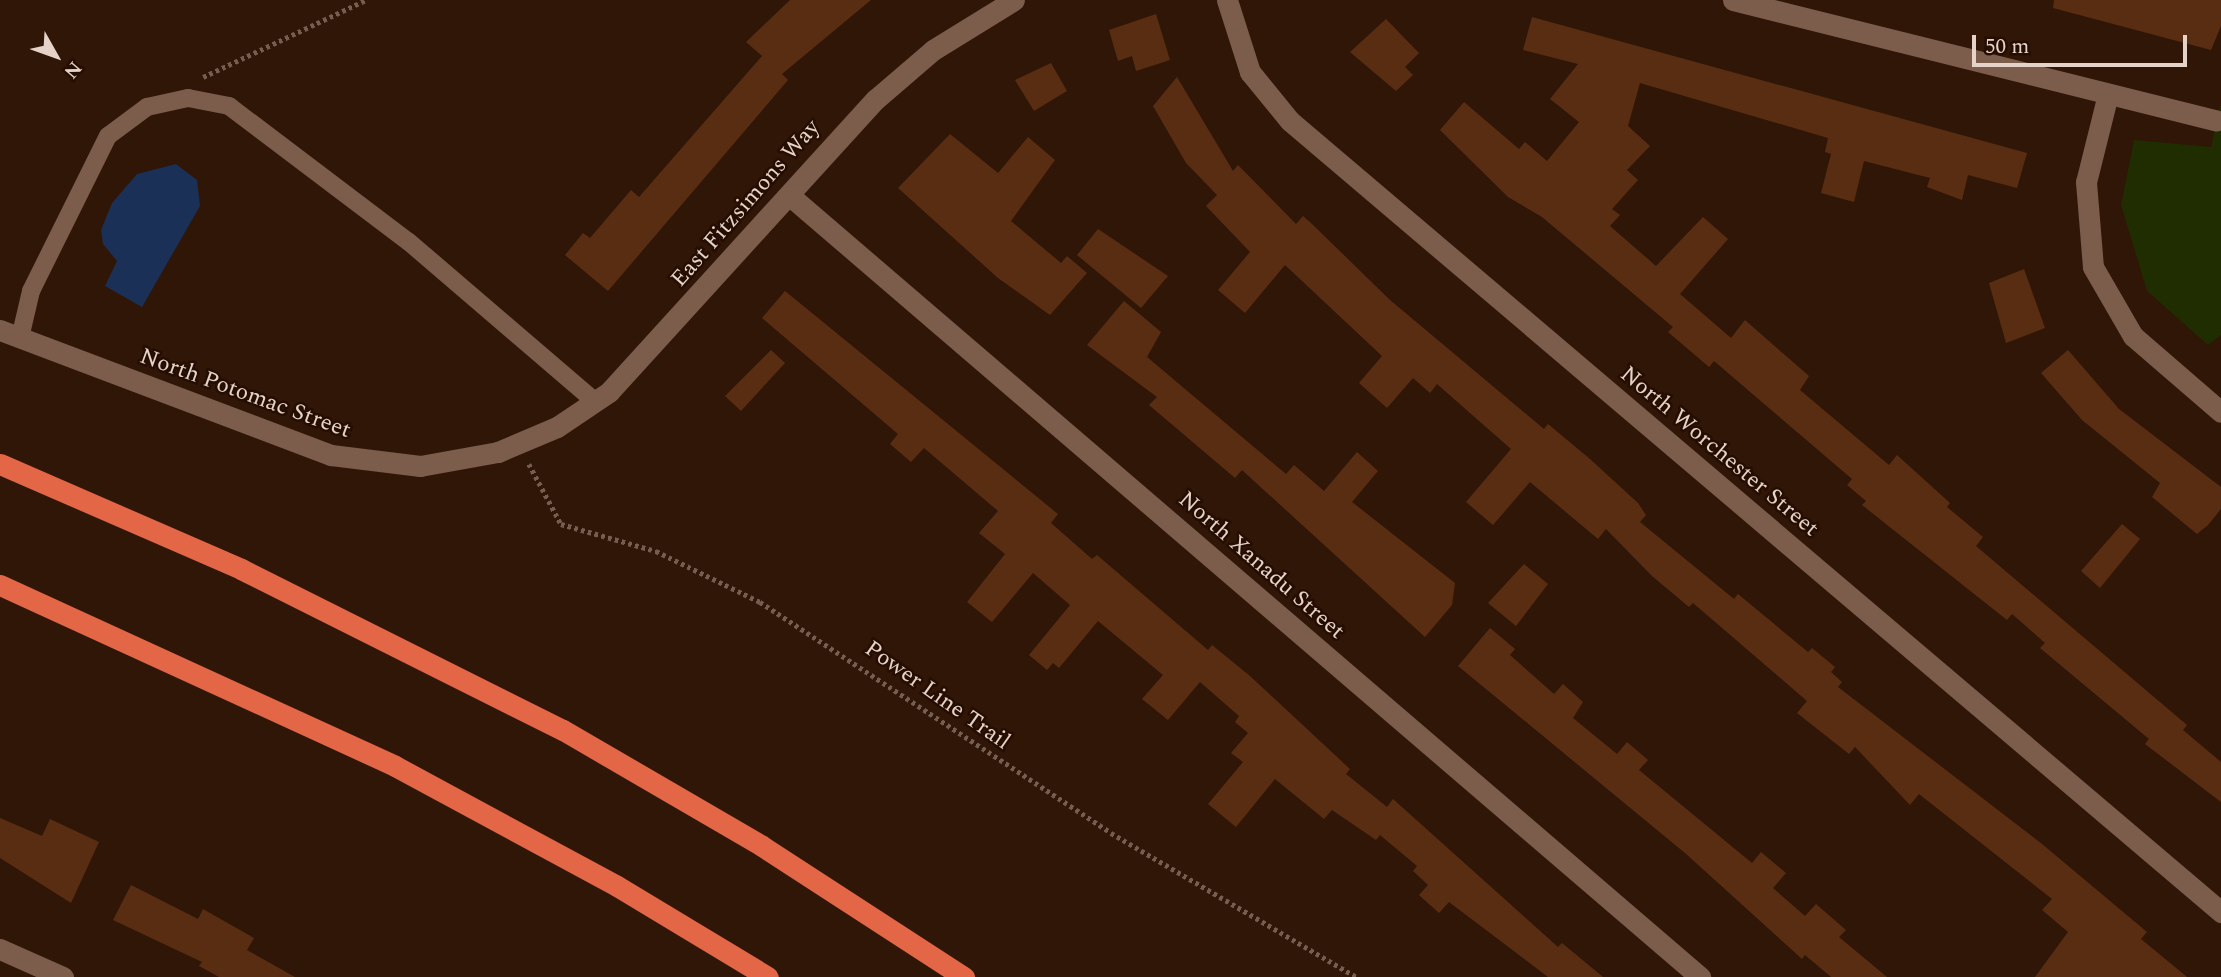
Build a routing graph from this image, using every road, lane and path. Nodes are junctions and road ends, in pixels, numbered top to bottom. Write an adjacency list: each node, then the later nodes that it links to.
1 (366, 0): 5 (path)
2 (1014, 0): 8 (street, East Fitzsimons Way)
3 (1227, 0): 16 (street, North Worchester Street)
4 (1733, 0): 6 (street)
5 (193, 82)
6 (2108, 94): 7 (street); 12 (street)
7 (2216, 120)
8 (789, 195): 11 (street, East Fitzsimons Way); 22 (street, North Xanadu Street)
9 (0, 330): 10 (street, North Potomac Street)
10 (20, 338): 11 (lane); 13 (street, North Potomac Street)
11 (596, 402): 13 (street, East Fitzsimons Way)
12 (2221, 412)
13 (520, 444): 21 (path, Power Line Trail)
14 (0, 464): 20 (highway)
15 (0, 585): 19 (highway)
16 (2221, 912)
17 (0, 949): 18 (street)
18 (63, 977)
19 (768, 977)
20 (964, 977)
21 (1356, 977)
22 (1700, 977)

